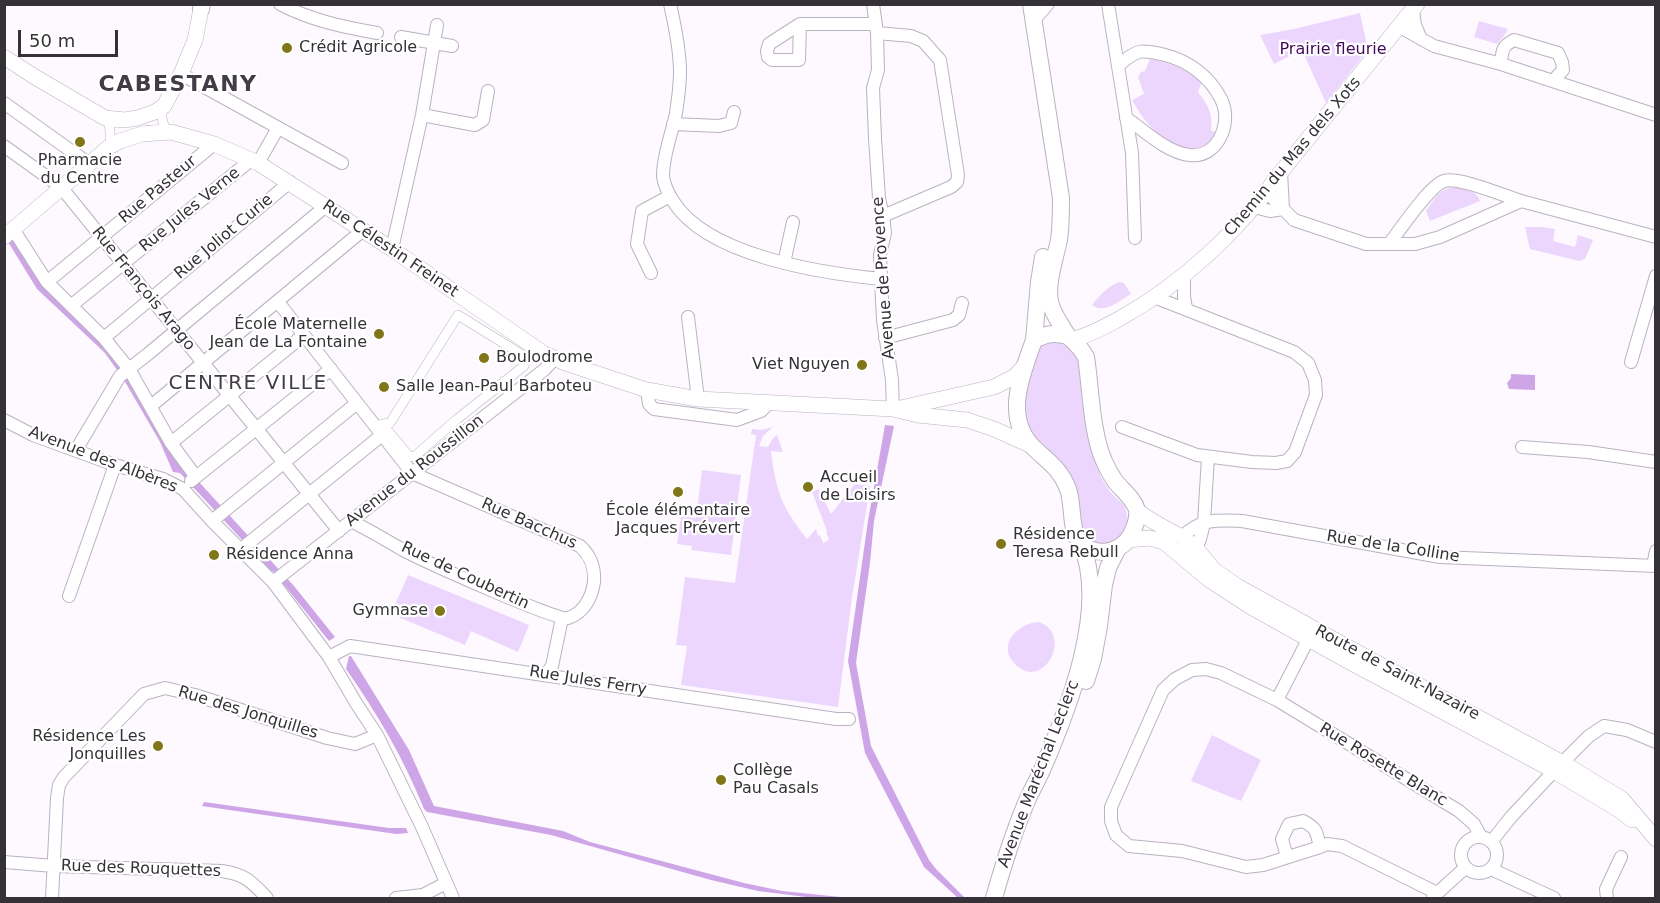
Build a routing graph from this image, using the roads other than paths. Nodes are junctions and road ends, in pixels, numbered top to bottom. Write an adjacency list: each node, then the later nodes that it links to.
1 (280, 4): 13 (street)
2 (670, 4): 32 (street)
3 (873, 4): 12 (street, Avenue de Provence)
4 (1020, 4): 81 (main road)
5 (1048, 4): 9 (street)
6 (1108, 4): 21 (street)
7 (201, 7): 22 (street)
8 (1415, 7): 14 (street, Chemin du Mas dels Xots); 16 (street)
9 (1033, 12): 80 (main road)
10 (800, 24): 12 (street)
11 (437, 25): 17 (street)
12 (876, 28): 50 (street, Avenue de Provence); 50 (street)
13 (377, 33)
14 (1395, 33): 16 (street); 41 (street, Chemin du Mas dels Xots)
15 (401, 38): 17 (street)
16 (1421, 39): 20 (street)
17 (435, 43): 18 (street); 28 (street)
18 (452, 45)
19 (4, 57): 31 (street)
20 (1501, 64): 23 (street); 23 (street)
21 (1119, 65): 30 (street); 30 (street)
22 (181, 74): 26 (street); 33 (street)
23 (1553, 81): 29 (street)
24 (488, 91): 28 (street)
25 (4, 103): 39 (street)
26 (164, 106): 31 (street); 34 (street)
27 (734, 112): 32 (street)
28 (422, 115): 58 (street)
29 (1656, 115)
30 (1126, 118): 56 (street)
31 (108, 120): 31 (street); 37 (street)
32 (673, 124): 45 (street)
33 (278, 128): 38 (street); 40 (street)
34 (171, 132): 35 (street, Rue Célestin Freinet); 37 (street, Rue Célestin Freinet)
35 (214, 144): 38 (street, Rue Célestin Freinet); 54 (street, Rue Pasteur)
36 (4, 146): 43 (street, Rue François Arago)
37 (109, 147): 39 (street, Rue Célestin Freinet)
38 (255, 161): 42 (street, Rue Célestin Freinet); 60 (street, Rue Jules Verne)
39 (88, 163): 43 (street, Rue Célestin Freinet)
40 (342, 163)
41 (1281, 172): 44 (street, Chemin du Mas dels Xots); 49 (street)
42 (290, 182): 47 (street, Rue Célestin Freinet); 68 (street, Rue Joliot Curie)
43 (61, 187): 53 (street, Rue Célestin Freinet); 54 (street, Rue François Arago)
44 (1267, 192): 48 (street, Chemin du Mas dels Xots); 49 (street)
45 (670, 196): 59 (street); 61 (street)
46 (1521, 201): 55 (street); 57 (street); 57 (street)
47 (326, 206): 52 (street, Rue Célestin Freinet); 75 (street)
48 (1254, 207): 49 (street); 62 (street, Chemin du Mas dels Xots)
49 (1283, 209): 57 (street)
50 (883, 216): 64 (street, Avenue de Provence)
51 (793, 222): 59 (street)
52 (362, 231): 58 (street, Rue Célestin Freinet); 69 (street)
53 (9, 233): 65 (street)
54 (102, 237): 60 (street, Rue François Arago); 65 (street, Rue Pasteur)
55 (1656, 237)
56 (1136, 238)
57 (1389, 244)
58 (392, 249): 82 (street, Rue Célestin Freinet)
59 (784, 263): 64 (street)
60 (123, 264): 68 (street, Rue François Arago); 72 (street, Rue Jules Verne)
61 (651, 273)
62 (1184, 274): 66 (street, Chemin du Mas dels Xots); 71 (street)
63 (1656, 276): 84 (street)
64 (881, 279): 79 (street, Avenue de Provence)
65 (47, 282): 72 (street)
66 (1169, 287): 67 (street, Chemin du Mas dels Xots); 71 (street)
67 (1154, 297): 71 (street); 76 (street, Chemin du Mas dels Xots)
68 (151, 298): 75 (street, Rue François Arago); 78 (street, Rue Joliot Curie)
69 (278, 302): 77 (street); 85 (street)
70 (962, 303): 79 (street)
71 (1185, 303): 104 (street)
72 (72, 305): 78 (street)
73 (458, 315): 73 (street)
74 (688, 317): 91 (street)
75 (176, 329): 85 (street, Rue François Arago); 87 (street)
76 (1094, 333): 80 (street, Chemin du Mas dels Xots); 83 (street)
77 (304, 335): 88 (street); 90 (street)
78 (104, 338): 87 (street)
79 (885, 338): 95 (street, Avenue de Provence)
80 (1071, 338): 81 (main road); 83 (main road)
81 (1034, 340): 86 (main road)
82 (549, 356): 89 (street, Rue Célestin Freinet); 108 (street, Avenue du Roussillon)
83 (1086, 357): 112 (main road)
84 (1631, 362)
85 (204, 363): 90 (street, Rue François Arago); 94 (street)
86 (1026, 364): 95 (street, Rue Célestin Freinet); 101 (main road)
87 (129, 369): 94 (street); 103 (street)
88 (331, 369): 92 (street); 98 (street)
89 (647, 390): 91 (street, Rue Célestin Freinet); 93 (street)
90 (230, 395): 98 (street, Rue François Arago); 100 (street)
91 (698, 399): 93 (street, Rue Célestin Freinet)
92 (357, 403): 99 (street); 106 (street)
93 (769, 403): 95 (street, Rue Célestin Freinet)
94 (151, 406): 100 (street)
95 (893, 409): 101 (street, Rue Célestin Freinet)
96 (4, 420): 103 (street, Avenue des Albères)
97 (1122, 427): 104 (street)
98 (257, 429): 106 (street, Rue François Arago); 109 (street)
99 (382, 435): 108 (street); 111 (street)
100 (171, 442): 109 (street)
101 (1032, 446): 118 (main road, Avenue Maréchal Leclerc)
102 (1522, 447): 105 (street)
103 (75, 450): 107 (street, Avenue des Albères)
104 (1208, 457): 115 (street)
105 (1656, 462)
106 (284, 463): 111 (street, Rue François Arago); 113 (street)
107 (115, 465): 110 (street, Avenue des Albères); 125 (street)
108 (412, 473): 114 (street, Avenue du Roussillon); 126 (street, Rue Bacchus)
109 (196, 477): 110 (street)
110 (183, 489): 113 (street, Avenue des Albères)
111 (309, 494): 116 (street, Rue François Arago); 121 (street)
112 (1137, 511): 117 (street, Route de Saint-Nazaire); 119 (main road, Avenue Maréchal Leclerc)
113 (212, 521): 121 (street, Avenue des Albères)
114 (351, 521): 116 (street, Avenue du Roussillon); 126 (street, Rue de Coubertin)
115 (1204, 523): 117 (street, Rue de la Colline); 120 (street); 123 (street, Rue de la Colline)
116 (339, 531): 124 (street, Avenue du Roussillon)
117 (1177, 542): 119 (street, Route de Saint-Nazaire); 120 (street, Route de Saint-Nazaire); 127 (street, Route de Saint-Nazaire)
118 (1081, 544): 119 (main road); 151 (main road, Avenue Maréchal Leclerc)
119 (1122, 545): 152 (main road, Avenue Maréchal Leclerc)
120 (1196, 548): 127 (street, Route de Saint-Nazaire)
121 (240, 550): 124 (street, Avenue des Albères)
122 (1656, 552): 123 (street)
123 (1654, 566)
124 (273, 582): 128 (street, Avenue des Albères)
125 (69, 596)
126 (562, 618): 129 (street)
127 (1311, 634): 130 (street); 134 (street, Route de Saint-Nazaire)
128 (329, 657): 129 (street, Rue Jules Ferry); 132 (street, Avenue des Albères)
129 (542, 674): 131 (street, Rue Jules Ferry)
130 (1277, 700): 136 (street, Rue Rosette Blanc); 138 (street, Rue Rosette Blanc)
131 (849, 719)
132 (377, 735): 141 (street, Rue des Jonquilles); 144 (street, Avenue des Albères)
133 (1656, 742): 134 (street)
134 (1559, 767): 135 (street, Route de Saint-Nazaire); 136 (street)
135 (1655, 838)
136 (1486, 840): 142 (street); 143 (street)
137 (1320, 847): 138 (street); 138 (street); 145 (street)
138 (1287, 857)
139 (1622, 857): 154 (street)
140 (4, 862): 141 (street, Rue des Rouquettes)
141 (54, 866): 147 (street, Rue des Jonquilles); 148 (street, Rue des Rouquettes)
142 (1466, 867): 143 (street); 145 (street)
143 (1491, 869): 153 (street)
144 (446, 883): 146 (street); 150 (street, Avenue des Albères)
145 (1435, 896)
146 (423, 897): 149 (street)
147 (52, 898)
148 (267, 898)
149 (396, 898)
150 (453, 898)
151 (994, 898)
152 (1006, 898)
153 (1554, 898)
154 (1607, 898)

